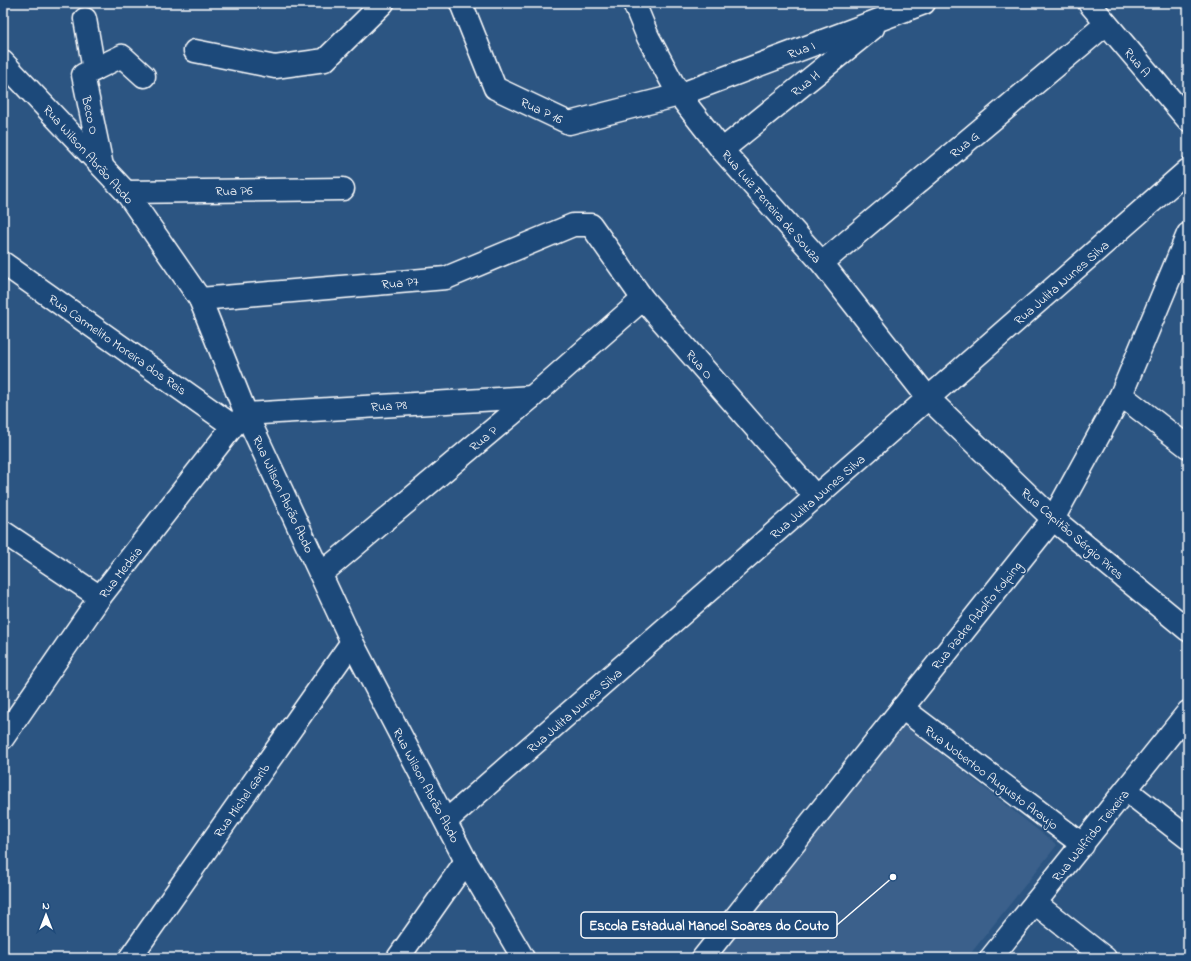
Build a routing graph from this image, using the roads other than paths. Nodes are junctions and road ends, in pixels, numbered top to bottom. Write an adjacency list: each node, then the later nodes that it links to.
1 (383, 3): 9 (street)
2 (461, 3): 13 (street, Rua P 16)
3 (634, 3): 13 (street, Rua Luiz Ferreira de Souza)
4 (924, 3): 6 (street, Rua I)
5 (1089, 3): 8 (street, Rua A)
6 (888, 16): 13 (street, Rua I); 15 (street, Rua H)
7 (85, 19): 11 (street)
8 (1106, 24): 14 (street, Rua A); 24 (street, Rua G)
9 (195, 50)
10 (3, 62): 16 (street, Rua Wilson Abrão Abdo)
11 (94, 70): 12 (street, Beco O); 16 (street, Beco O)
12 (144, 76)
13 (679, 96): 15 (street, Rua Luiz Ferreira de Souza)
14 (1188, 120)
15 (722, 150): 24 (street, Rua Luiz Ferreira de Souza)
16 (102, 166): 19 (street, Rua Wilson Abrão Abdo)
17 (1188, 170): 29 (street, Rua Julita Nunes Silva)
18 (342, 189): 19 (street, Rua P6)
19 (126, 192): 25 (street, Rua Wilson Abrão Abdo)
20 (590, 225): 25 (street, Rua P7); 26 (street, Rua O)
21 (1188, 234): 22 (street, Rua Padre Adolfo Kolping)
22 (1183, 261): 27 (street, Rua Padre Adolfo Kolping)
23 (3, 263): 30 (street, Rua Carmelito Moreira dos Reis)
24 (822, 263): 29 (street, Rua Luiz Ferreira de Souza)
25 (200, 299): 30 (street, Rua Wilson Abrão Abdo)
26 (643, 300): 28 (street, Rua P); 32 (street, Rua O)
27 (1121, 394): 31 (street); 33 (street, Rua Padre Adolfo Kolping)
28 (532, 397): 30 (street, Rua P8); 35 (street, Rua P)
29 (928, 398): 32 (street, Rua Julita Nunes Silva); 33 (street, Rua Capitão Sérgio Pires)
30 (239, 420): 35 (street, Rua Wilson Abrão Abdo); 36 (street, Rua Medeia)
31 (1188, 447)
32 (816, 497): 43 (street, Rua Julita Nunes Silva)
33 (1053, 519): 37 (street, Rua Capitão Sérgio Pires); 39 (street, Rua Padre Adolfo Kolping)
34 (3, 532): 36 (street)
35 (321, 574): 38 (street, Rua Wilson Abrão Abdo)
36 (100, 598): 41 (street, Rua Medeia)
37 (1188, 630)
38 (352, 642): 43 (street, Rua Wilson Abrão Abdo); 48 (street, Rua Michel Garib)
39 (902, 708): 45 (street, Rua Nobertoo Augusto Araujo); 51 (street, Rua Padre Adolfo Kolping)
40 (1188, 712): 42 (street, Rua Walfrido Teixeira)
41 (3, 738)
42 (1126, 790): 44 (street); 45 (street, Rua Walfrido Teixeira)
43 (446, 821): 46 (street, Rua Wilson Abrão Abdo)
44 (1188, 838)
45 (1083, 845): 47 (street, Rua Walfrido Teixeira)
46 (466, 861): 49 (street); 50 (street, Rua Wilson Abrão Abdo)
47 (1035, 903): 52 (street, Rua Walfrido Teixeira); 53 (street)
48 (130, 958)
49 (398, 958)
50 (523, 958)
51 (702, 958)
52 (991, 958)
53 (1105, 958)

